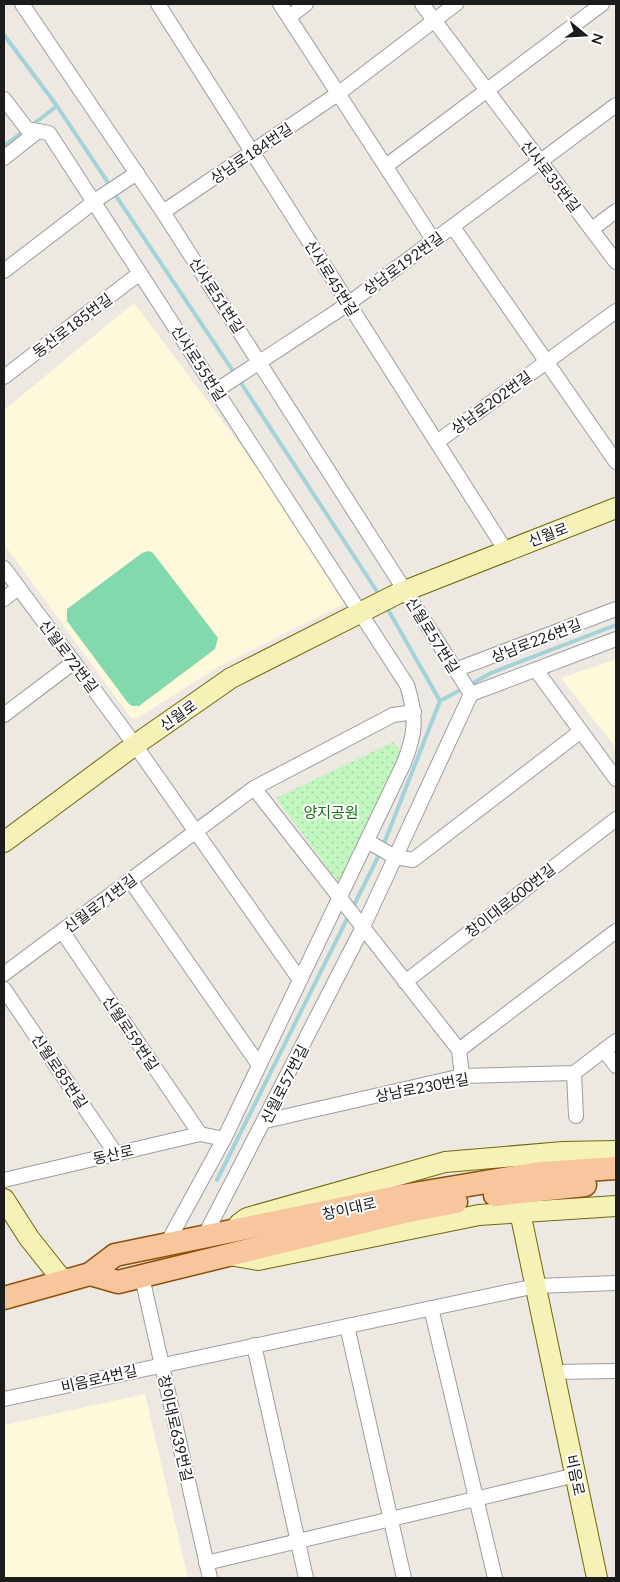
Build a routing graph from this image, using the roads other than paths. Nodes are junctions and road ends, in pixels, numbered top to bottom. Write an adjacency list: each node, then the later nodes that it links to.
1 (22, 4): 20 (street, 신사로51번길)
2 (158, 4): 16 (street, 신사로45번길)
3 (280, 4): 8 (street)
4 (306, 4): 8 (street)
5 (422, 4): 9 (street, 신사로35번길)
6 (456, 4): 9 (street, 상남로184번길)
7 (602, 4): 10 (street)
8 (289, 17): 11 (street)
9 (434, 20): 10 (street, 신사로35번길); 11 (street, 상남로184번길)
10 (485, 90): 18 (street, 신사로35번길); 19 (street)
11 (339, 94): 16 (street, 상남로184번길); 19 (street)
12 (4, 99): 14 (street)
13 (616, 105): 18 (street, 상남로192번길)
14 (11, 116): 15 (street, 신사로55번길)
15 (32, 130): 17 (street); 21 (street, 신사로55번길)
16 (253, 153): 23 (street, 상남로184번길); 30 (street, 신사로45번길)
17 (4, 158)
18 (541, 163): 24 (street, 상남로192번길); 25 (street, 신사로35번길)
19 (386, 166): 26 (street)
20 (134, 176): 21 (street); 23 (street, 신사로51번길)
21 (97, 201): 28 (street); 29 (street, 신사로55번길)
22 (616, 211): 25 (street)
23 (163, 212): 33 (street, 신사로51번길)
24 (453, 226): 26 (street, 상남로192번길); 32 (street, 상남로192번길)
25 (592, 229): 27 (street, 신사로35번길)
26 (434, 241): 30 (street, 상남로192번길)
27 (616, 262)
28 (4, 271)
29 (140, 273): 34 (street, 동산로185번길); 35 (street, 신사로55번길)
30 (348, 304): 33 (street, 상남로192번길); 36 (street, 신사로45번길)
31 (616, 311): 32 (street, 상남로202번길)
32 (546, 362): 36 (street, 상남로202번길); 37 (street, 상남로202번길)
33 (256, 364): 35 (street, 상남로192번길); 42 (street, 신사로51번길)
34 (4, 377)
35 (219, 389): 45 (street, 신사로55번길)
36 (437, 442): 39 (street, 신사로45번길)
37 (616, 462)
38 (616, 508): 39 (street, 신월로)
39 (506, 551): 42 (street, 신월로)
40 (4, 568): 41 (street, 신월로72번길)
41 (18, 588): 43 (street); 47 (street, 신월로72번길)
42 (401, 593): 45 (street, 신월로); 49 (street, 신월로57번길)
43 (4, 599)
44 (616, 609): 49 (street, 상남로226번길)
45 (363, 612): 51 (street); 54 (street, 신월로)
46 (616, 639): 48 (street)
47 (74, 662): 52 (street); 54 (street, 신월로72번길)
48 (536, 670): 50 (street); 53 (street)
49 (458, 675): 50 (street, 신월로57번길)
50 (471, 694): 61 (street, 신월로57번길)
51 (414, 712): 56 (street); 60 (street)
52 (4, 715)
53 (581, 731): 55 (street); 61 (street)
54 (135, 745): 58 (street); 59 (street, 신월로)
55 (616, 779)
56 (254, 788): 58 (street); 63 (street)
57 (616, 819): 69 (street, 창이대로600번길)
58 (196, 831): 62 (street, 신월로71번길); 68 (street)
59 (4, 842)
60 (369, 842): 61 (street); 63 (street)
61 (392, 856): 64 (street, 신월로57번길)
62 (130, 880): 65 (street, 신월로71번길); 74 (street)
63 (342, 902): 64 (street); 68 (street)
64 (359, 925): 69 (street); 79 (street, 신월로57번길)
65 (62, 931): 67 (street, 신월로71번길); 80 (street, 신월로59번길)
66 (616, 931): 72 (street)
67 (4, 974)
68 (300, 980): 74 (street)
69 (405, 982): 72 (street)
70 (4, 989): 83 (street, 신월로85번길)
71 (616, 1041): 73 (street)
72 (460, 1050): 77 (street)
73 (604, 1050): 75 (street); 76 (street)
74 (259, 1064): 81 (street)
75 (616, 1066)
76 (574, 1073): 77 (street, 상남로230번길); 78 (street)
77 (462, 1076): 79 (street, 상남로230번길)
78 (576, 1116)
79 (266, 1121): 91 (street, 신월로57번길)
80 (200, 1134): 81 (street, 동산로); 83 (street, 동산로)
81 (224, 1138): 92 (street)
82 (616, 1151): 90 (street)
83 (116, 1154): 85 (street, 동산로)
84 (616, 1168): 90 (main road, 창이대로)
85 (4, 1180)
86 (616, 1182): 93 (main road, 창이대로)
87 (4, 1199): 96 (street)
88 (616, 1206): 89 (street)
89 (520, 1212): 93 (street); 98 (street, 비음로)
90 (230, 1231): 91 (main road, 창이대로)
91 (204, 1237): 92 (main road, 창이대로)
92 (166, 1245): 94 (main road, 창이대로)
93 (229, 1255): 95 (main road, 창이대로)
94 (90, 1274): 95 (main road, 창이대로); 96 (main road, 창이대로)
95 (142, 1277): 103 (street, 창이대로639번길)
96 (64, 1282): 99 (main road, 창이대로)
97 (616, 1283): 98 (street)
98 (536, 1286): 100 (street, 비음로4번길); 105 (street, 비음로)
99 (4, 1298)
100 (430, 1308): 101 (street, 비음로4번길); 108 (street)
101 (347, 1326): 102 (street, 비음로4번길); 109 (street)
102 (254, 1345): 103 (street, 비음로4번길); 110 (street)
103 (162, 1364): 106 (street, 비음로4번길); 111 (street, 창이대로639번길)
104 (616, 1371): 105 (street)
105 (554, 1372): 107 (street, 비음로)
106 (4, 1399)
107 (576, 1475): 108 (street); 116 (street, 비음로)
108 (476, 1499): 109 (street); 115 (street)
109 (391, 1519): 110 (street); 114 (street)
110 (297, 1540): 111 (street); 113 (street)
111 (206, 1563): 112 (street, 창이대로639번길)
112 (210, 1578)
113 (306, 1578)
114 (404, 1578)
115 (495, 1578)
116 (597, 1578)

